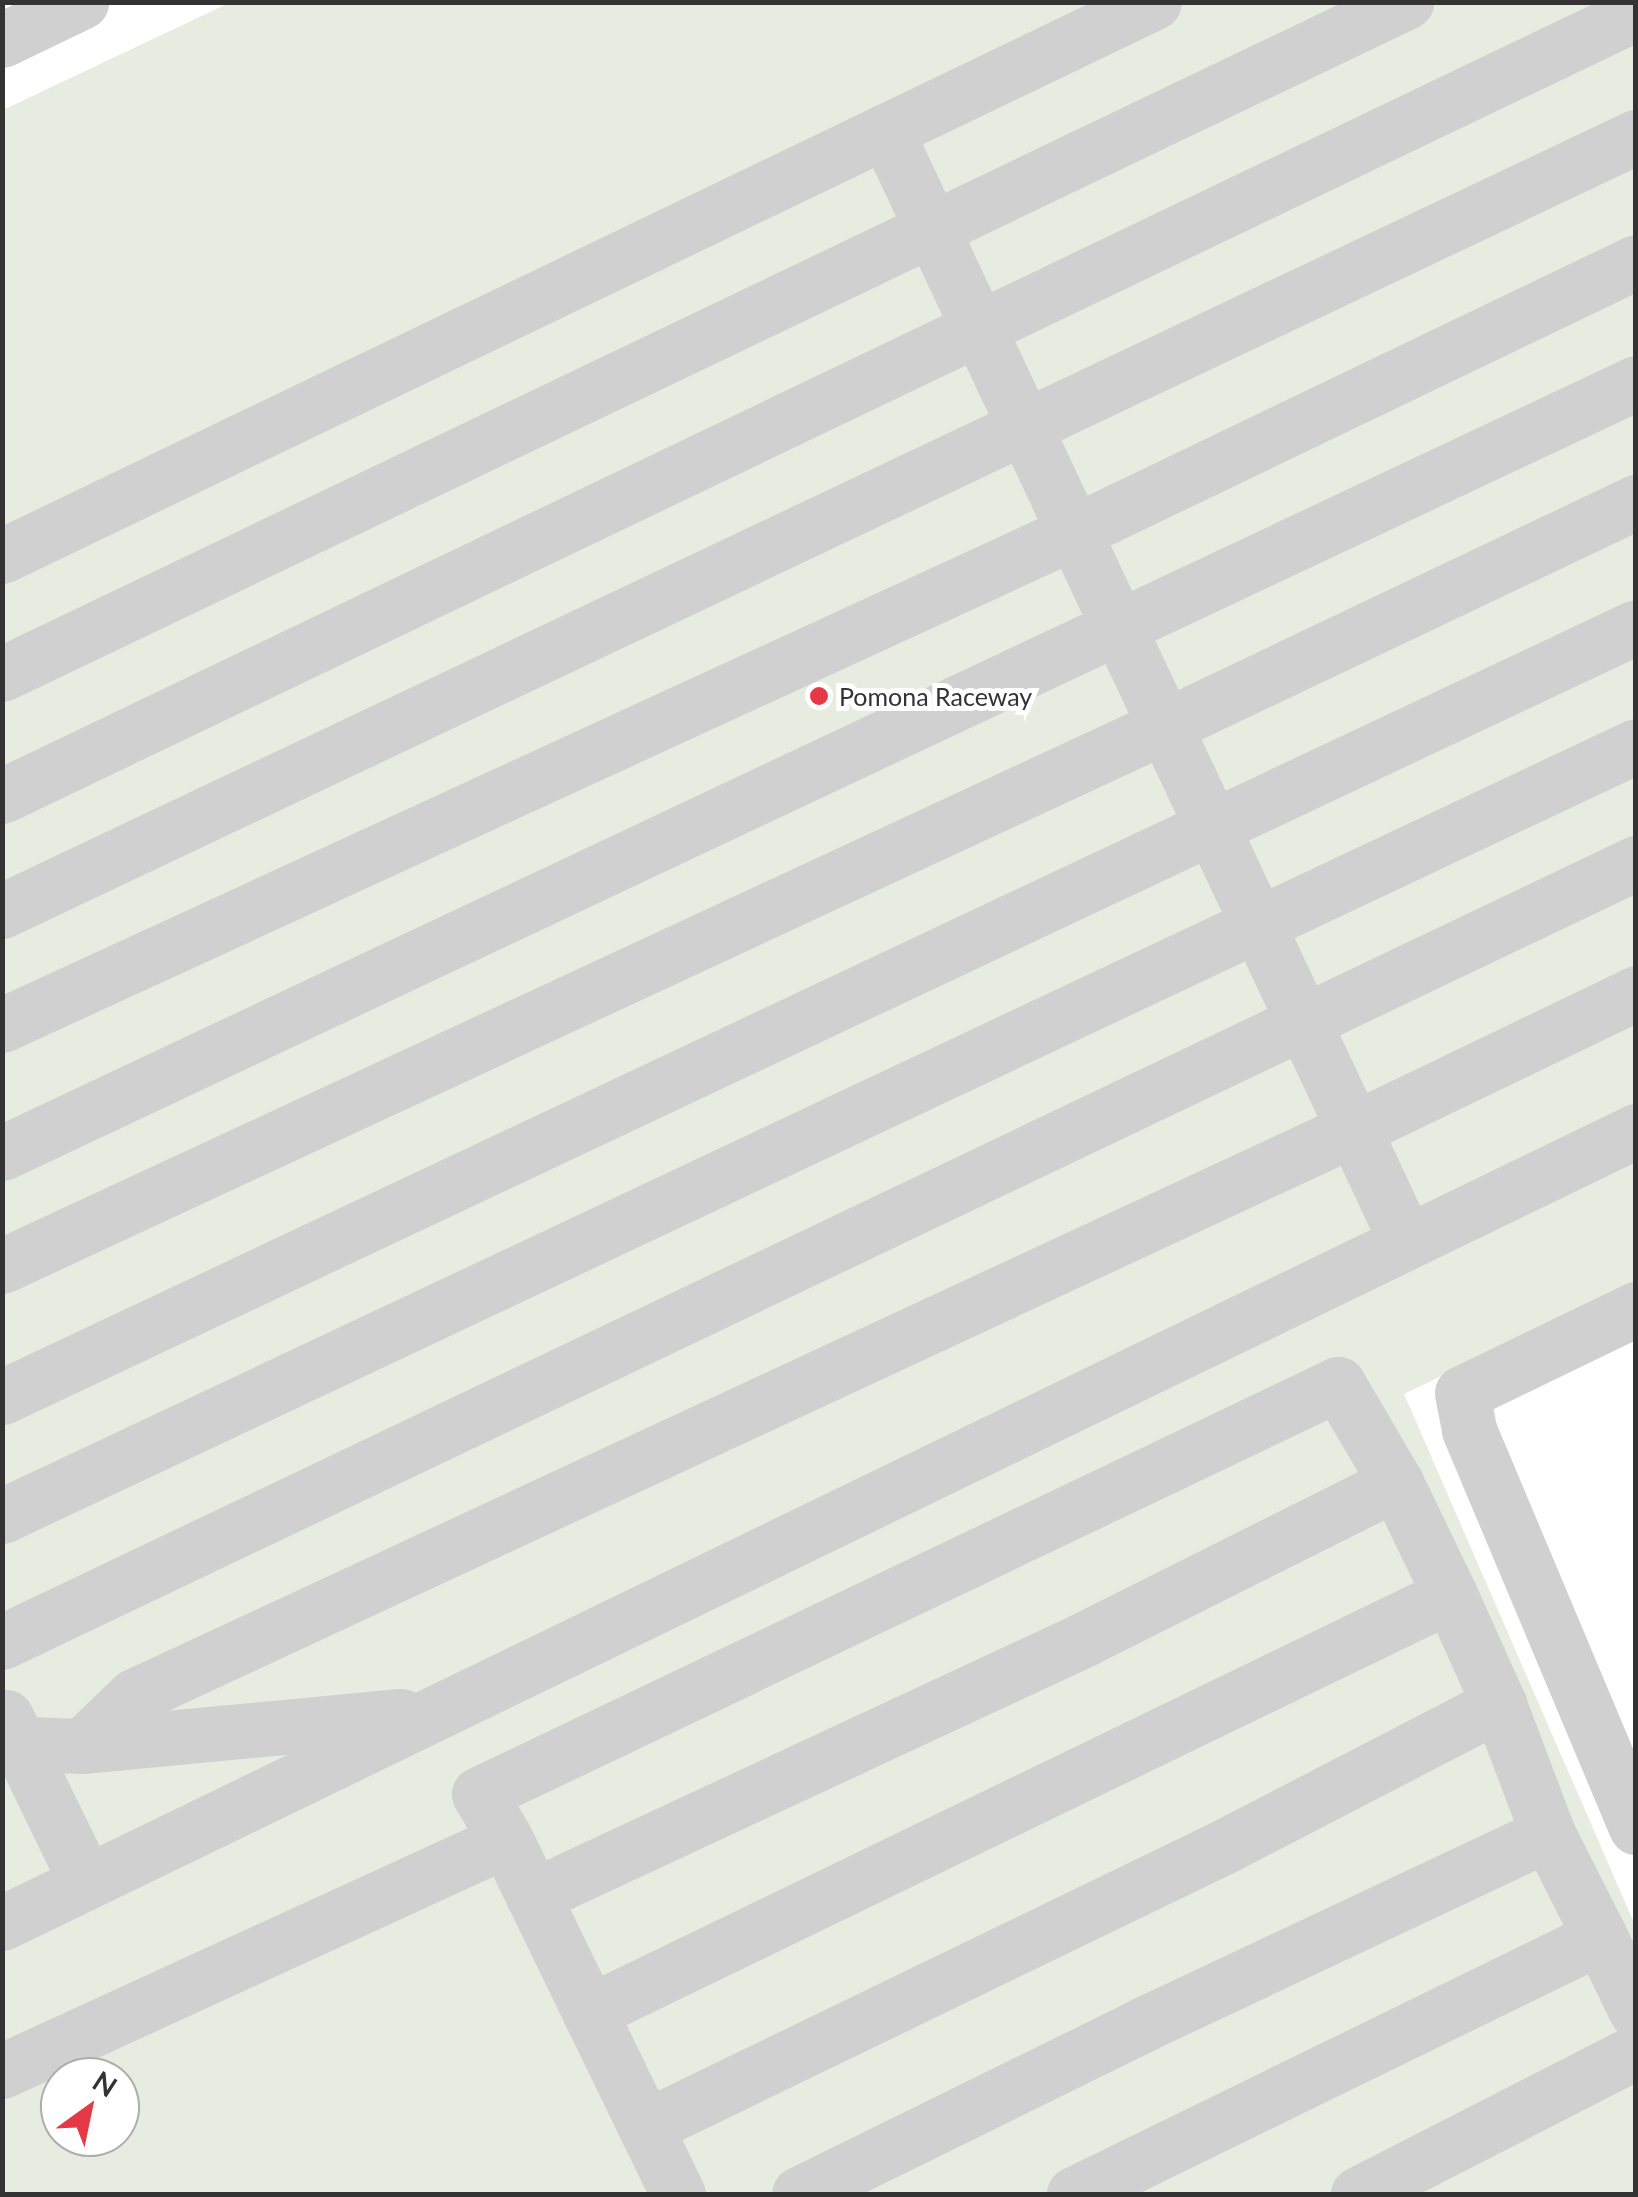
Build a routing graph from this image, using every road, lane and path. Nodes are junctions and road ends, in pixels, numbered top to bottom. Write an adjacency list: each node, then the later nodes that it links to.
1 (81, 2): 5 (street)
2 (1154, 2): 6 (street)
3 (1406, 2): 8 (street)
4 (1636, 13): 10 (street)
5 (2, 40)
6 (886, 131): 8 (street); 15 (street)
7 (1636, 137): 12 (street)
8 (934, 232): 10 (street); 18 (street)
9 (1636, 262): 14 (street)
10 (979, 329): 12 (street); 21 (street)
11 (1636, 382): 16 (street)
12 (1026, 429): 14 (street); 24 (street)
13 (1636, 502): 19 (street)
14 (1074, 532): 16 (street); 28 (street)
15 (2, 556)
16 (1118, 625): 19 (street); 31 (street)
17 (1636, 627): 22 (street)
18 (2, 674)
19 (1165, 726): 22 (street); 33 (street)
20 (1636, 746): 25 (street)
21 (2, 796)
22 (1213, 830): 25 (street); 35 (street)
23 (1636, 863): 27 (street)
24 (2, 911)
25 (1257, 922): 27 (street); 37 (street)
26 (1636, 993): 29 (street)
27 (1304, 1022): 29 (street); 39 (street)
28 (2, 1025)
29 (1354, 1129): 32 (street); 42 (street)
30 (1636, 1130): 32 (street)
31 (2, 1152)
32 (1406, 1240): 41 (street)
33 (2, 1266)
34 (1636, 1309): 44 (street)
35 (2, 1398)
36 (1396, 1484): 38 (street); 46 (street); 48 (street)
37 (2, 1516)
38 (1450, 1595): 40 (street); 52 (street)
39 (2, 1642)
40 (1498, 1704): 45 (street); 55 (street)
41 (434, 1713): 42 (street); 47 (street)
42 (82, 1746): 43 (street)
43 (14, 1758): 47 (street)
44 (1636, 1827)
45 (1548, 1834): 50 (street); 57 (street)
46 (506, 1840): 48 (street); 54 (street)
47 (86, 1882): 49 (street)
48 (534, 1896): 52 (street)
49 (2, 1923)
50 (1600, 1937): 51 (street); 58 (street)
51 (1636, 2011)
52 (589, 2012): 55 (street)
53 (1636, 2052): 59 (street)
54 (2, 2070)
55 (645, 2127): 56 (street)
56 (678, 2194)
57 (799, 2194)
58 (1074, 2194)
59 (1358, 2194)

